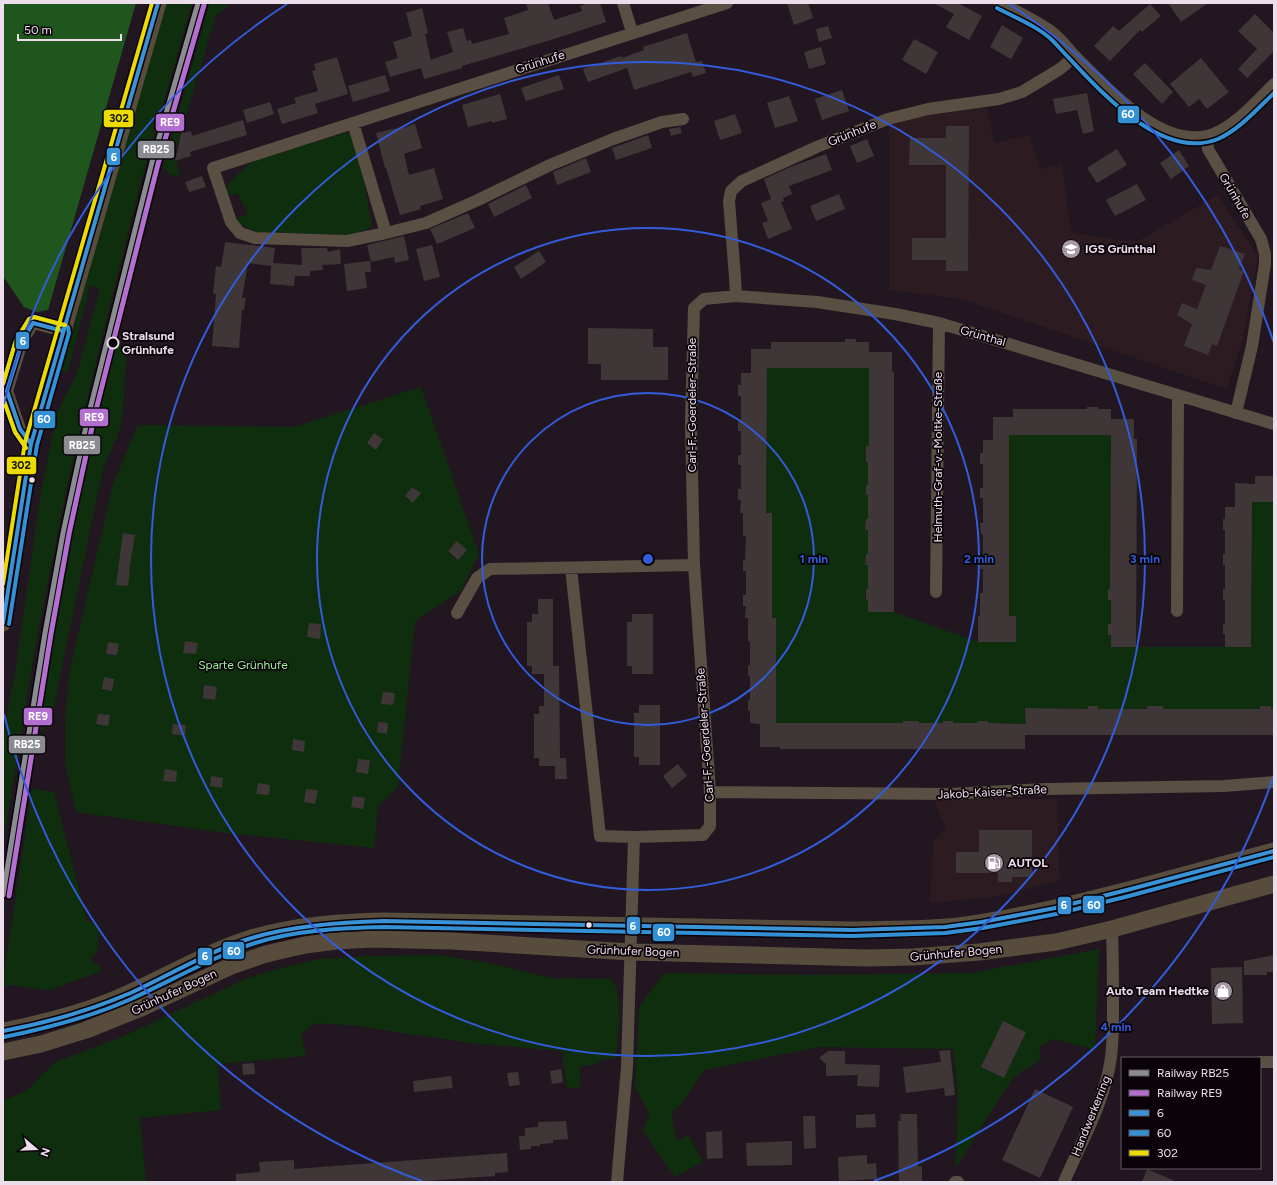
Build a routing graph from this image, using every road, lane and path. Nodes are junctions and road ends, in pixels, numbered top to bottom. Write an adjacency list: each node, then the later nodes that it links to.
1 (158, 3): 15 (main road)
2 (623, 3): 5 (street)
3 (727, 3): 5 (street, Grünhufe)
4 (1000, 3): 6 (street)
5 (632, 32): 9 (street, Grünhufe)
6 (1075, 56): 10 (street); 12 (street, Grünhufe)
7 (1274, 84): 10 (street)
8 (683, 119): 11 (street, Grünhufe)
9 (353, 123): 11 (street); 11 (street, Grünhufe)
10 (1207, 136): 17 (street, Grünhufe)
11 (386, 233)
12 (736, 296): 13 (street, Grünthal); 14 (street, Grünthal)
13 (693, 316): 20 (street, Carl-F.-Goerdeler-Straße)
14 (939, 323): 16 (street, Grünthal); 22 (street, Helmuth-Graf-v.-Moltke-Straße)
15 (63, 331): 19 (main road); 19 (street)
16 (1178, 395): 17 (street, Grünthal); 24 (street)
17 (1236, 413): 18 (street, Grünthal)
18 (1274, 424)
19 (31, 444): 23 (main road)
20 (694, 565): 21 (street); 28 (street, Carl-F.-Goerdeler-Straße)
21 (571, 568): 25 (street); 29 (street, Carl-F.-Goerdeler-Straße)
22 (936, 592)
23 (5, 602): 26 (main road)
24 (1177, 612)
25 (457, 613)
26 (3, 623)
27 (1274, 782): 28 (street, Jakob-Kaiser-Straße)
28 (710, 792): 29 (street, Carl-F.-Goerdeler-Straße)
29 (634, 837): 32 (street)
30 (1274, 851): 32 (main road, Grünhufer Bogen)
31 (1274, 884): 33 (main road, Grünhufer Bogen)
32 (632, 926): 34 (street); 35 (main road, Grünhufer Bogen)
33 (1112, 929): 34 (main road, Grünhufer Bogen); 37 (street, Handwerkerring)
34 (631, 952): 36 (main road, Grünhufer Bogen); 40 (street)
35 (3, 1032)
36 (3, 1052)
37 (1116, 1062): 43 (street, Handwerkerring)
38 (1261, 1062): 39 (street)
39 (1274, 1062)
40 (618, 1182)
41 (955, 1182): 42 (street)
42 (958, 1182)
43 (1064, 1182)

